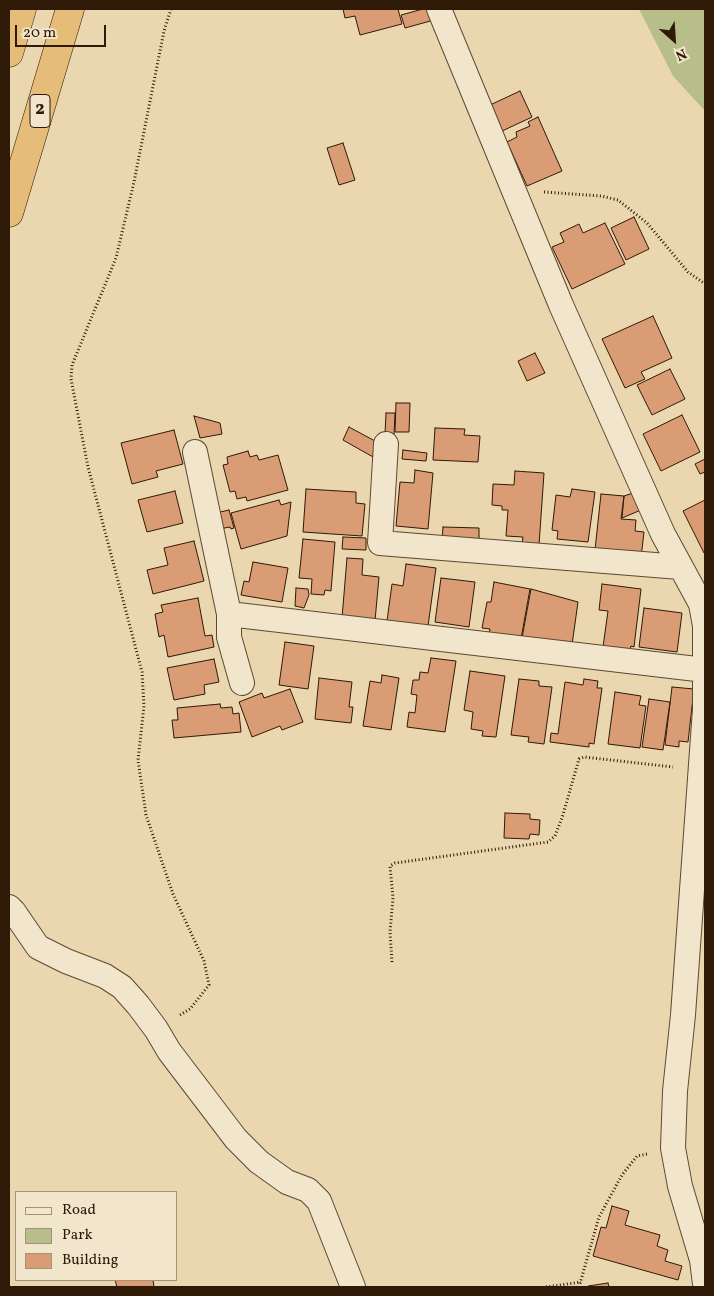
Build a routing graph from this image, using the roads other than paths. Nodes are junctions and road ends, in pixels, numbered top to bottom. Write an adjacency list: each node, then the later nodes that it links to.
1 (22, 9): 4 (highway)
2 (70, 9): 5 (highway, 2)
3 (439, 9): 8 (street)
4 (9, 54)
5 (9, 213)
6 (386, 444): 8 (street)
7 (195, 452): 9 (street)
8 (680, 567): 10 (street)
9 (229, 614): 10 (street); 11 (street)
10 (705, 670): 12 (street)
11 (242, 684)
12 (705, 709): 14 (street)
13 (9, 907): 15 (street)
14 (705, 1284)
15 (353, 1287)

